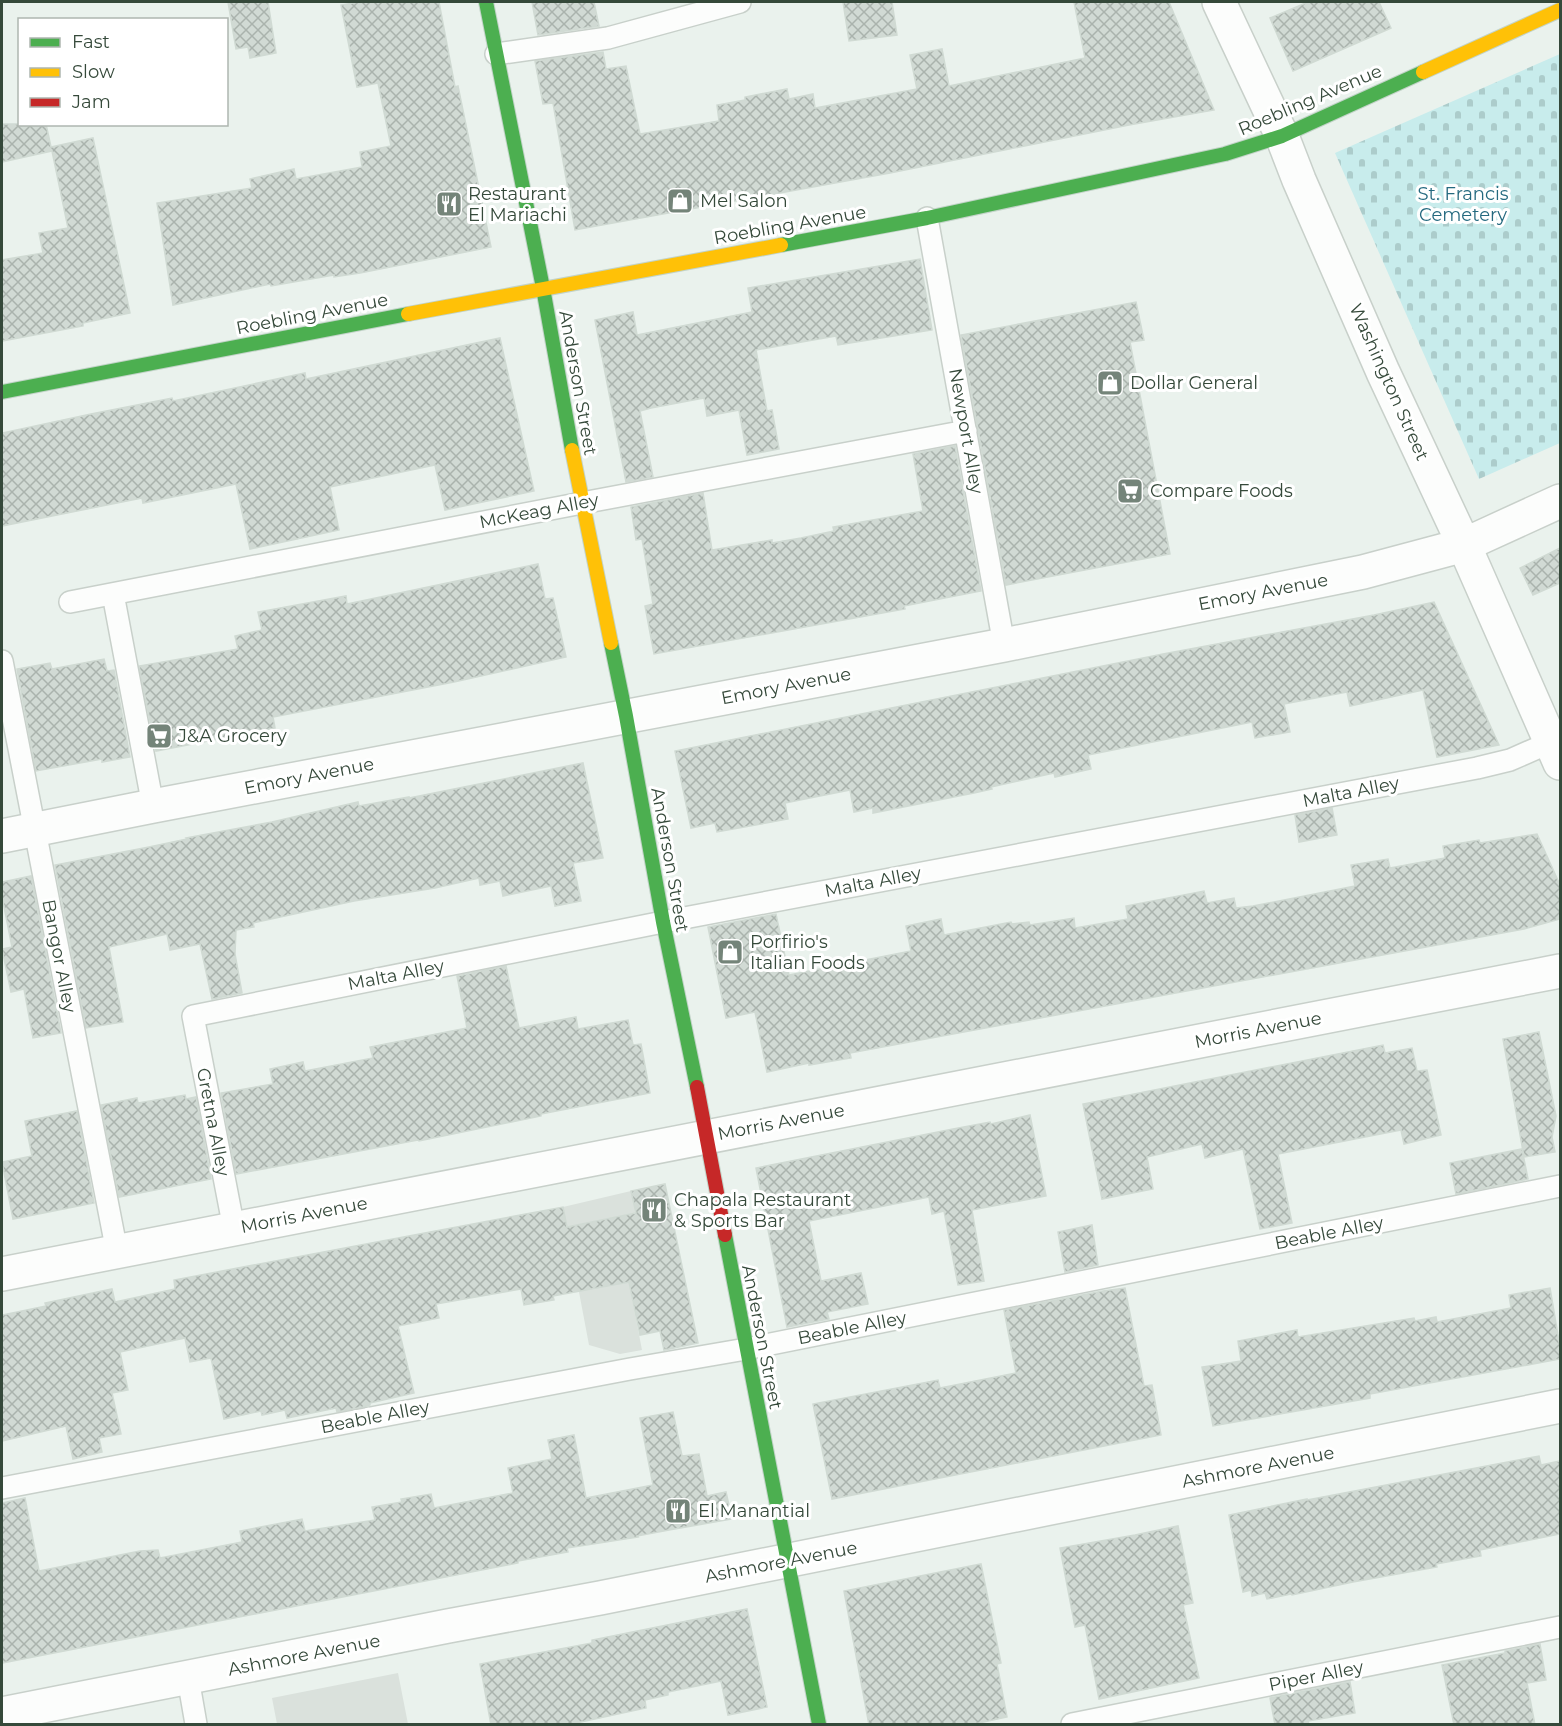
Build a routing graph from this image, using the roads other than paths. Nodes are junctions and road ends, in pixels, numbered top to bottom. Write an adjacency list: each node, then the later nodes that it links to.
1 (486, 2): 5 (street, Anderson Street)
2 (740, 2): 5 (lane)
3 (1219, 2): 6 (street, Washington Street)
4 (1560, 10): 6 (street, Roebling Avenue)
5 (496, 54): 8 (street, Anderson Street)
6 (1282, 136): 7 (street, Roebling Avenue); 13 (street, Washington Street)
7 (927, 218): 8 (street, Roebling Avenue); 10 (lane, Newport Alley)
8 (543, 288): 9 (street, Roebling Avenue); 12 (street, Anderson Street)
9 (2, 392)
10 (966, 431): 12 (lane, McKeag Alley); 16 (lane, Newport Alley)
11 (1560, 501): 13 (street, Emory Avenue)
12 (582, 503): 14 (lane, McKeag Alley); 19 (street, Anderson Street)
13 (1464, 545): 16 (street, Emory Avenue); 20 (street, Washington Street)
14 (113, 594): 15 (lane, McKeag Alley); 21 (lane)
15 (70, 602)
16 (1004, 645): 19 (street, Emory Avenue)
17 (2, 661): 18 (lane, Bangor Alley)
18 (5, 691): 22 (lane, Bangor Alley)
19 (626, 716): 21 (street, Emory Avenue); 24 (street, Anderson Street)
20 (1556, 753): 24 (lane, Malta Alley)
21 (153, 806): 22 (street, Emory Avenue)
22 (35, 830): 23 (street, Emory Avenue); 30 (lane, Bangor Alley)
23 (2, 836)
24 (663, 922): 26 (lane, Malta Alley); 27 (street, Anderson Street)
25 (1560, 971): 27 (street, Morris Avenue)
26 (193, 1016): 29 (lane, Gretna Alley)
27 (707, 1136): 29 (street, Morris Avenue); 32 (street, Anderson Street)
28 (1560, 1186): 32 (lane, Beable Alley)
29 (234, 1229): 30 (street, Morris Avenue)
30 (117, 1252): 31 (street, Morris Avenue)
31 (2, 1274)
32 (746, 1349): 34 (lane, Beable Alley); 35 (street, Anderson Street)
33 (1560, 1406): 35 (street, Ashmore Avenue)
34 (2, 1488)
35 (787, 1560): 37 (street, Ashmore Avenue); 40 (street, Anderson Street)
36 (1560, 1627): 41 (lane, Piper Alley)
37 (188, 1678): 38 (street, Ashmore Avenue); 39 (lane)
38 (2, 1714)
39 (196, 1725)
40 (819, 1725)
41 (1072, 1725)

